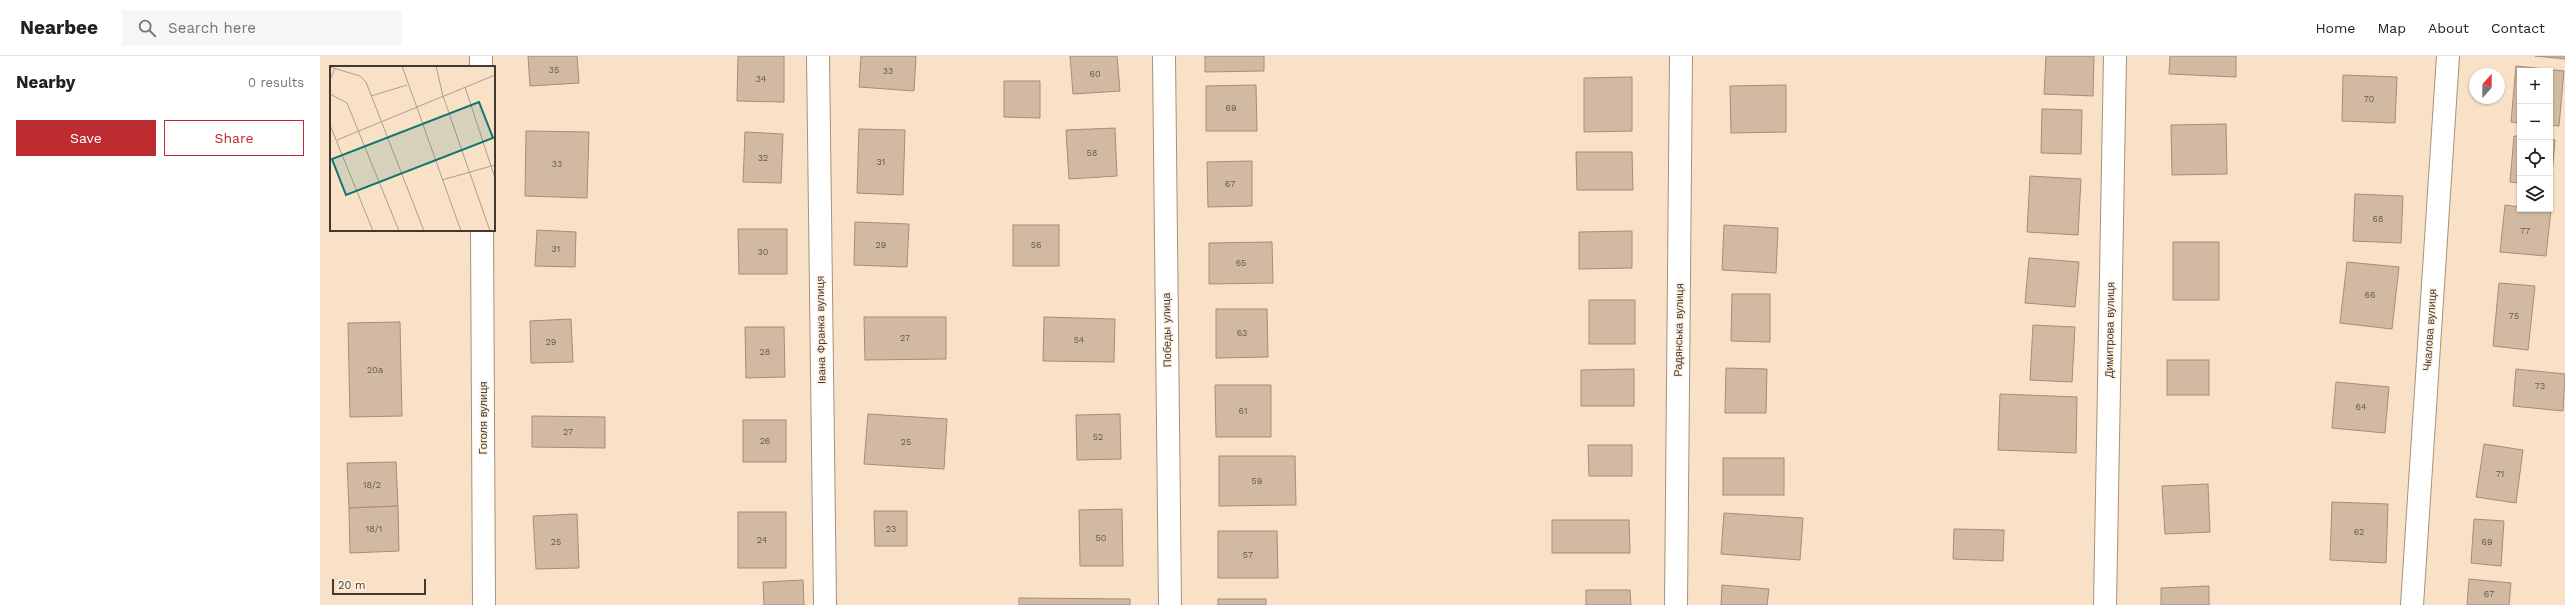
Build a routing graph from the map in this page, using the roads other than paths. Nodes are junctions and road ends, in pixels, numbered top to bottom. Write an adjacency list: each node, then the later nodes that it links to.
1 (818, 56): 8 (street, Івана Франка вулиця)
2 (1164, 56): 9 (street, Победы улица)
3 (1681, 56): 10 (street, Радянська вулиця)
4 (2115, 56): 11 (street, Димитрова вулиця)
5 (2448, 56): 12 (street, Чкалова вулиця)
6 (482, 231): 7 (street, Гоголя вулиця)
7 (484, 605)
8 (825, 605)
9 (1170, 605)
10 (1676, 605)
11 (2105, 605)
12 (2412, 605)

